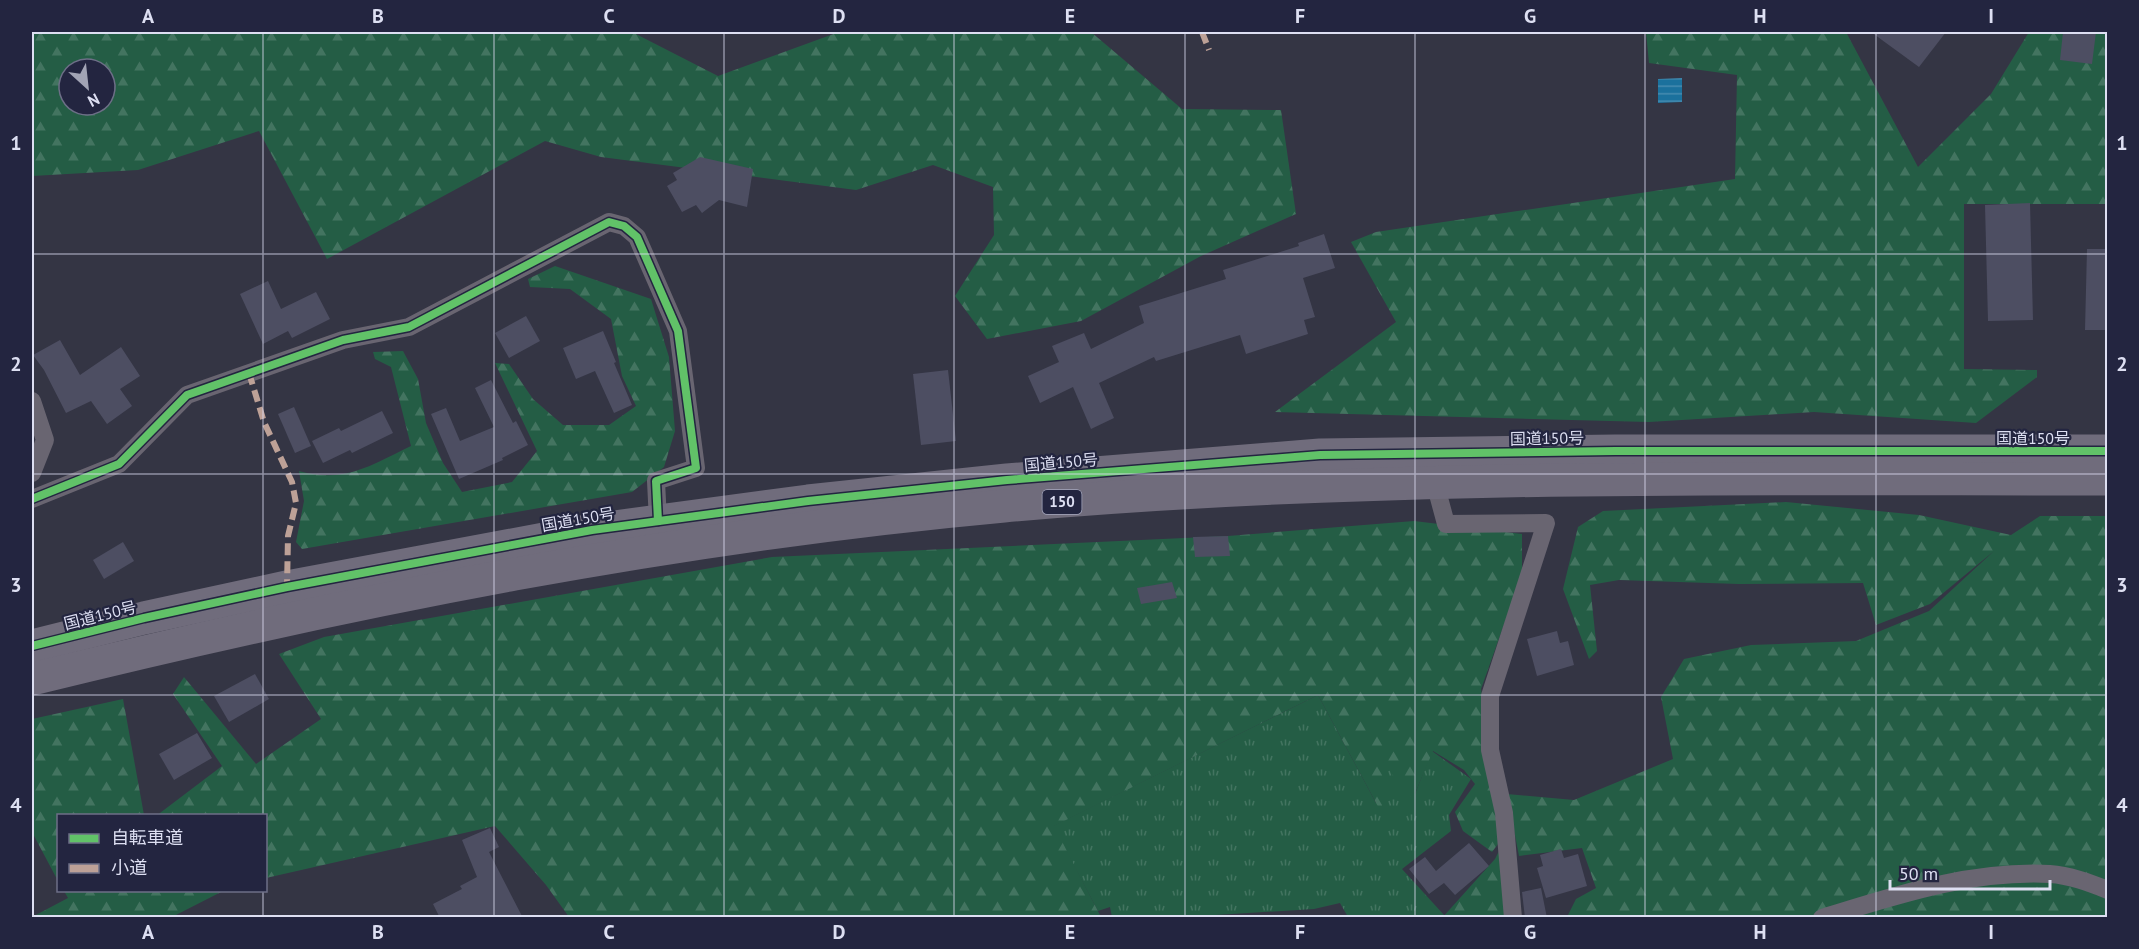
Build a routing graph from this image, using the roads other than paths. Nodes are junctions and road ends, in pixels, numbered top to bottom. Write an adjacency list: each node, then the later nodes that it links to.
1 (32, 401): 3 (street)
2 (2108, 451): 7 (highway, 国道150号 / 150)
3 (32, 473)
4 (2108, 479): 5 (highway, 150)
5 (1435, 483): 9 (highway, 150); 11 (street)
6 (32, 499): 7 (street)
7 (658, 521): 8 (highway, 国道150号 / 150)
8 (32, 646)
9 (32, 679)
10 (2108, 890): 12 (street)
11 (1513, 918)
12 (1822, 918)

